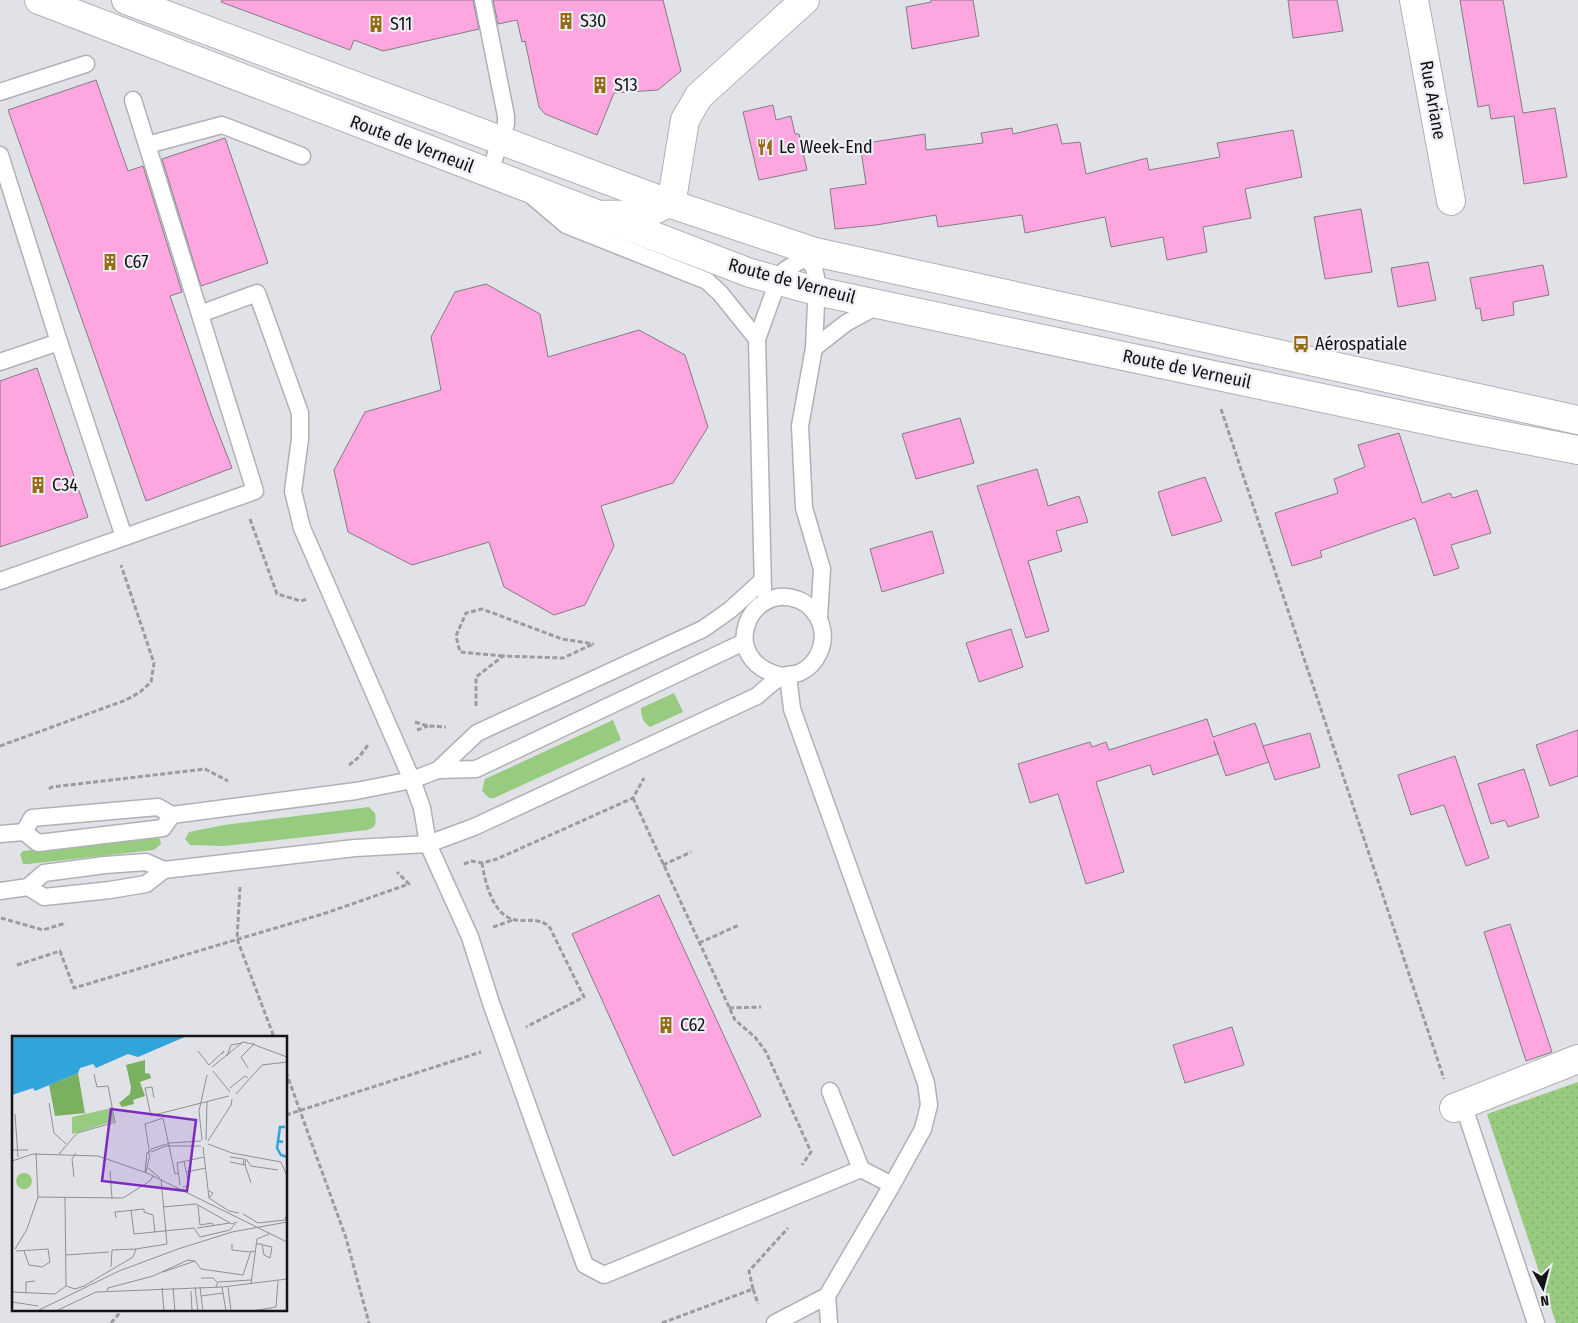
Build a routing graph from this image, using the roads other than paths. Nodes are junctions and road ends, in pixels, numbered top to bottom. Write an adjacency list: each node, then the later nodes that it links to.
1 (39, 0): 13 (main road, Route de Verneuil)
2 (126, 0): 9 (main road, Route de Verneuil)
3 (483, 0): 9 (lane)
4 (805, 0): 16 (main road)
5 (1414, 0): 15 (main road, Rue Ariane)
6 (86, 64): 7 (lane)
7 (0, 92)
8 (133, 100): 10 (lane)
9 (501, 140): 13 (lane); 16 (main road, Route de Verneuil)
10 (147, 145): 12 (lane); 22 (lane)
11 (0, 155): 24 (lane)
12 (302, 156)
13 (489, 174): 14 (main road, Route de Verneuil)
14 (518, 185): 17 (main road, Route de Verneuil); 23 (lane)
15 (1451, 201)
16 (668, 203): 17 (main road); 18 (main road, Route de Verneuil)
17 (596, 215): 19 (main road, Route de Verneuil)
18 (807, 252): 19 (lane); 20 (lane); 27 (main road, Route de Verneuil)
19 (778, 281): 20 (main road, Route de Verneuil); 23 (lane)
20 (816, 291): 21 (main road, Route de Verneuil); 25 (lane)
21 (881, 304): 25 (lane); 28 (main road, Route de Verneuil)
22 (200, 314): 29 (lane); 37 (lane)
23 (758, 339): 31 (lane)
24 (59, 342): 26 (lane); 29 (lane)
25 (814, 348): 33 (lane)
26 (0, 362)
27 (1578, 420)
28 (1578, 450)
29 (124, 537): 30 (lane)
30 (0, 581)
31 (762, 581): 32 (lane); 36 (lane)
32 (763, 603): 33 (lane); 34 (lane)
33 (819, 618): 35 (lane)
34 (744, 642): 35 (lane); 36 (lane)
35 (785, 676): 41 (lane); 49 (lane)
36 (438, 770): 37 (lane)
37 (412, 780): 38 (lane); 41 (lane)
38 (172, 815): 39 (lane); 39 (lane)
39 (24, 832): 40 (lane)
40 (0, 834)
41 (428, 844): 42 (lane); 48 (lane)
42 (164, 870): 43 (lane); 43 (lane)
43 (28, 887): 44 (lane)
44 (0, 891)
45 (1578, 1059): 47 (main road)
46 (830, 1091): 48 (lane)
47 (1458, 1106): 53 (lane)
48 (861, 1169): 49 (lane)
49 (892, 1185): 50 (lane)
50 (827, 1296): 51 (lane); 52 (lane)
51 (775, 1323)
52 (829, 1323)
53 (1536, 1323)

